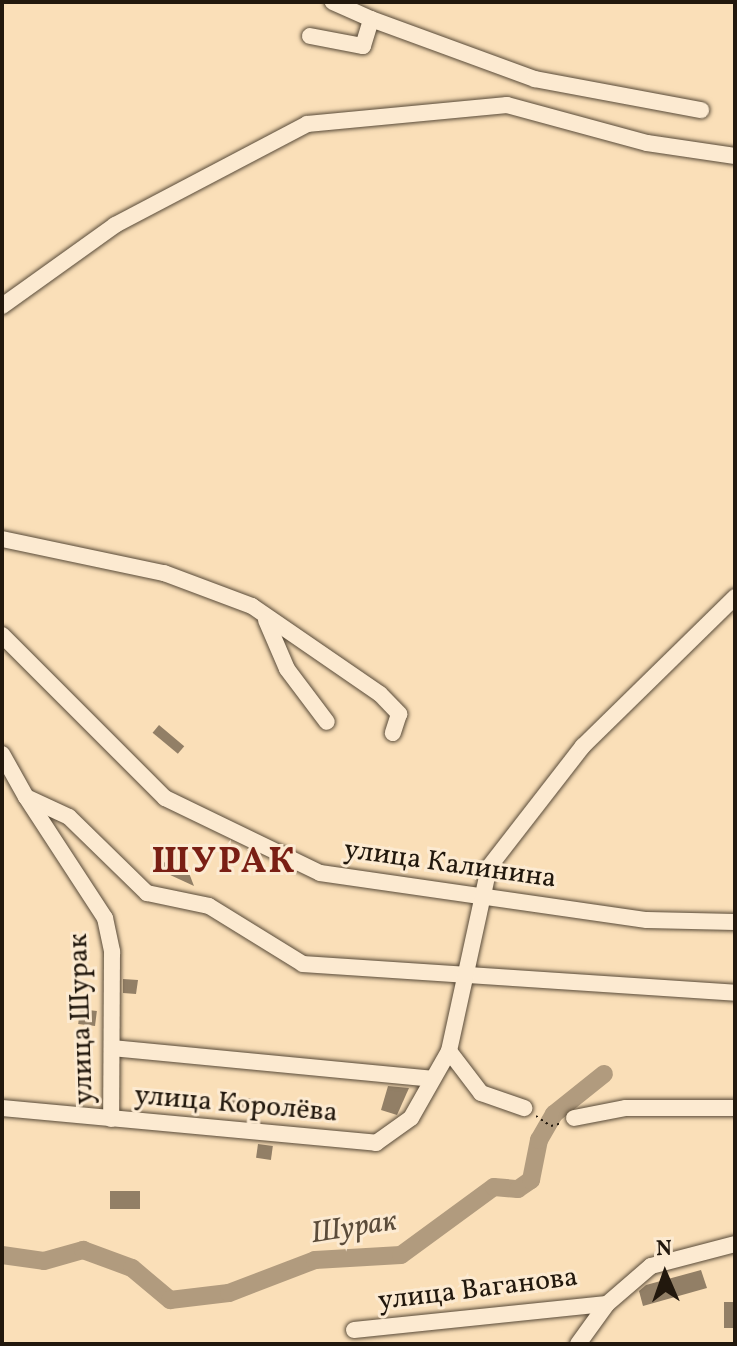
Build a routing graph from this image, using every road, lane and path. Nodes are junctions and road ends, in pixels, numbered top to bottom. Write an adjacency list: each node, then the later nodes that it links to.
1 (333, 2): 2 (street)
2 (371, 19): 3 (street); 4 (street)
3 (310, 36)
4 (701, 110)
5 (735, 156): 6 (street)
6 (2, 306)
7 (2, 539): 9 (street)
8 (735, 597): 15 (street)
9 (266, 620): 11 (street); 12 (street)
10 (2, 635): 15 (street, улица Калинина)
11 (327, 722)
12 (393, 733)
13 (2, 754): 14 (street, улица Шурак)
14 (26, 797): 17 (street); 19 (street, улица Шурак)
15 (479, 894): 16 (street, улица Калинина); 17 (street)
16 (735, 922)
17 (469, 979): 18 (street); 20 (street)
18 (735, 993)
19 (112, 1048): 21 (street, улица Королёва); 26 (street, улица Шурак)
20 (449, 1051): 21 (street, улица Королёва); 23 (street)
21 (432, 1079): 26 (street, улица Королёва)
22 (2, 1108): 26 (street, улица Королёва)
23 (524, 1108)
24 (735, 1108): 25 (street)
25 (574, 1118)
26 (111, 1119)
27 (544, 1122): 28 (path)
28 (551, 1126)
29 (735, 1244): 30 (street, улица Ваганова)
30 (607, 1304): 31 (street, улица Ваганова); 32 (street, улица Ваганова)
31 (354, 1330)
32 (578, 1344)

